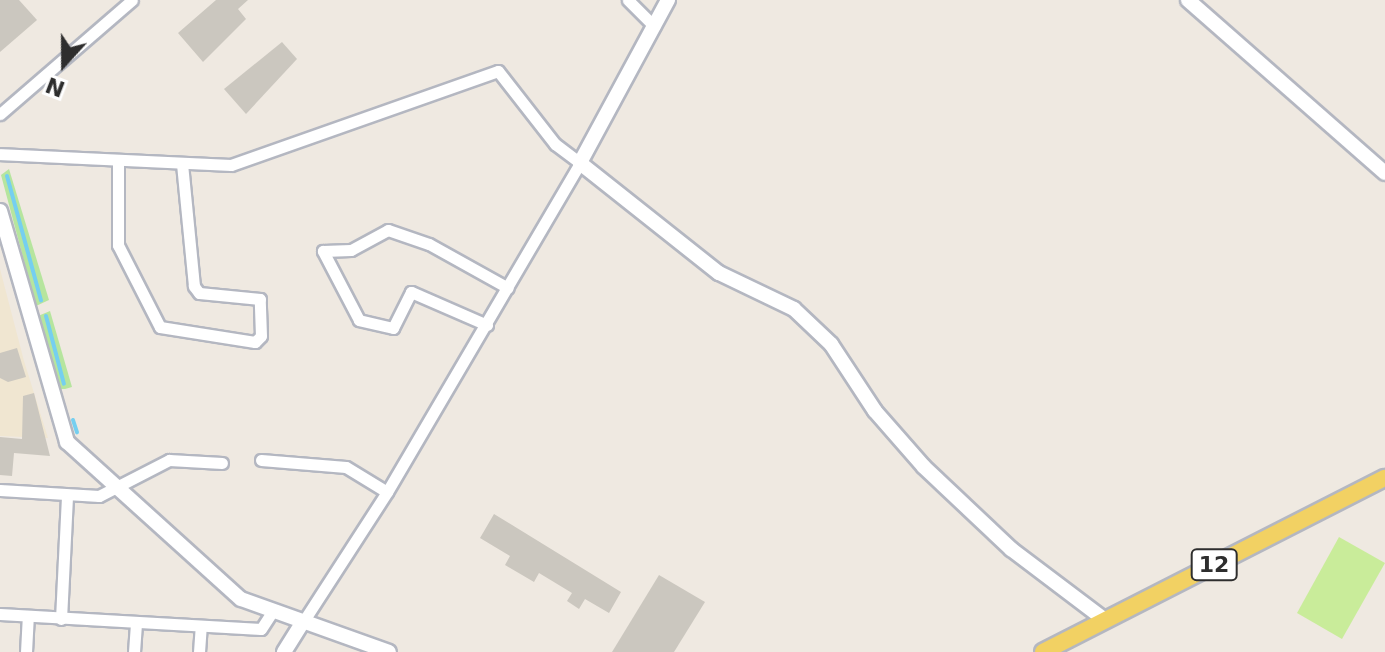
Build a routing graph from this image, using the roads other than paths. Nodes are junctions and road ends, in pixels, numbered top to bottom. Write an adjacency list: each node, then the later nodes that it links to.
1 (132, 0): 6 (street)
2 (628, 0): 5 (street)
3 (668, 0): 5 (street)
4 (1188, 0): 11 (street)
5 (654, 26): 9 (street)
6 (0, 114)
7 (0, 154): 8 (street)
8 (118, 160): 10 (street); 10 (street)
9 (580, 163): 10 (street); 13 (street); 26 (street)
10 (182, 164)
11 (1385, 173)
12 (0, 211): 18 (street)
13 (508, 288): 14 (street); 14 (street)
14 (487, 325): 20 (street)
15 (261, 460): 20 (street)
16 (222, 463): 18 (street)
17 (1385, 478): 26 (main road, 12)
18 (121, 487): 21 (street); 22 (street)
19 (0, 490): 21 (street)
20 (387, 492): 27 (street)
21 (67, 495): 25 (street)
22 (272, 612): 27 (street); 29 (street)
23 (0, 614): 24 (street)
24 (28, 616): 25 (street); 30 (street)
25 (61, 619): 28 (street)
26 (1105, 620): 35 (main road, 12)
27 (303, 622): 33 (street); 34 (street)
28 (136, 624): 29 (street); 31 (street)
29 (201, 626): 32 (street)
30 (26, 652)
31 (134, 652)
32 (199, 652)
33 (284, 652)
34 (389, 652)
35 (1043, 652)

